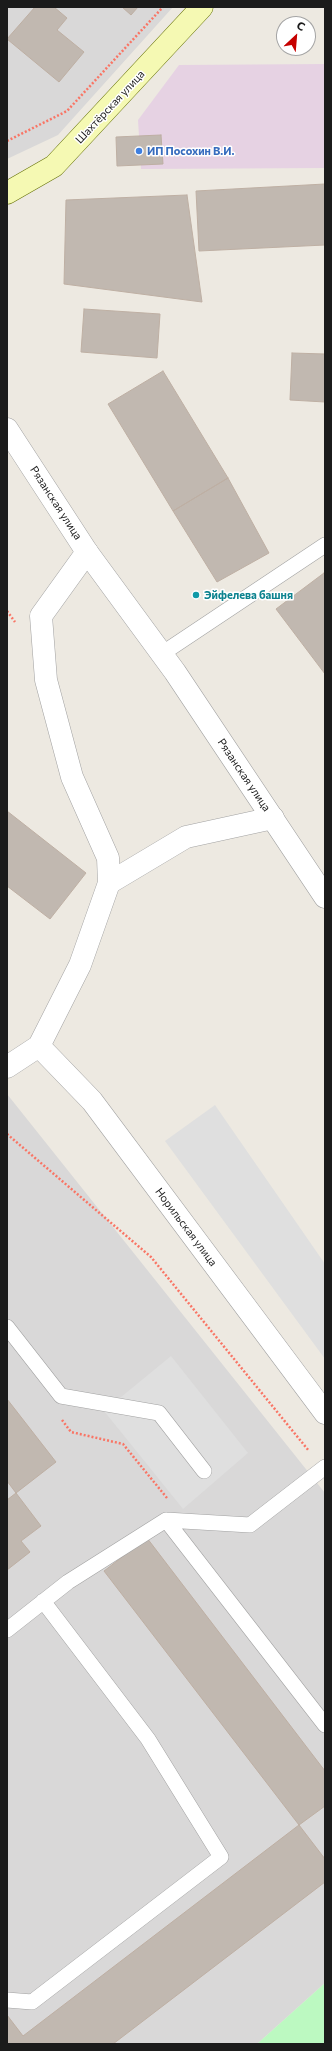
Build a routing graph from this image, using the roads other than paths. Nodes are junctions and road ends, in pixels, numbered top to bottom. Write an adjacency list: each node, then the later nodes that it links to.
1 (202, 7): 2 (main road, Шахтёрская улица)
2 (7, 193)
3 (7, 429): 5 (street, Рязанская улица)
4 (325, 545): 6 (lane)
5 (88, 552): 6 (street, Рязанская улица); 8 (street)
6 (163, 653): 7 (street, Рязанская улица)
7 (273, 818): 8 (street); 9 (street, Рязанская улица)
8 (109, 882): 10 (street)
9 (325, 897)
10 (39, 1046): 11 (street); 13 (street, Норильская улица)
11 (7, 1067)
12 (7, 1327): 15 (lane)
13 (325, 1413)
14 (324, 1468): 16 (lane)
15 (204, 1471)
16 (166, 1520): 17 (lane); 19 (lane)
17 (43, 1601): 18 (lane); 20 (lane)
18 (7, 1630)
19 (325, 1725)
20 (7, 2000)

